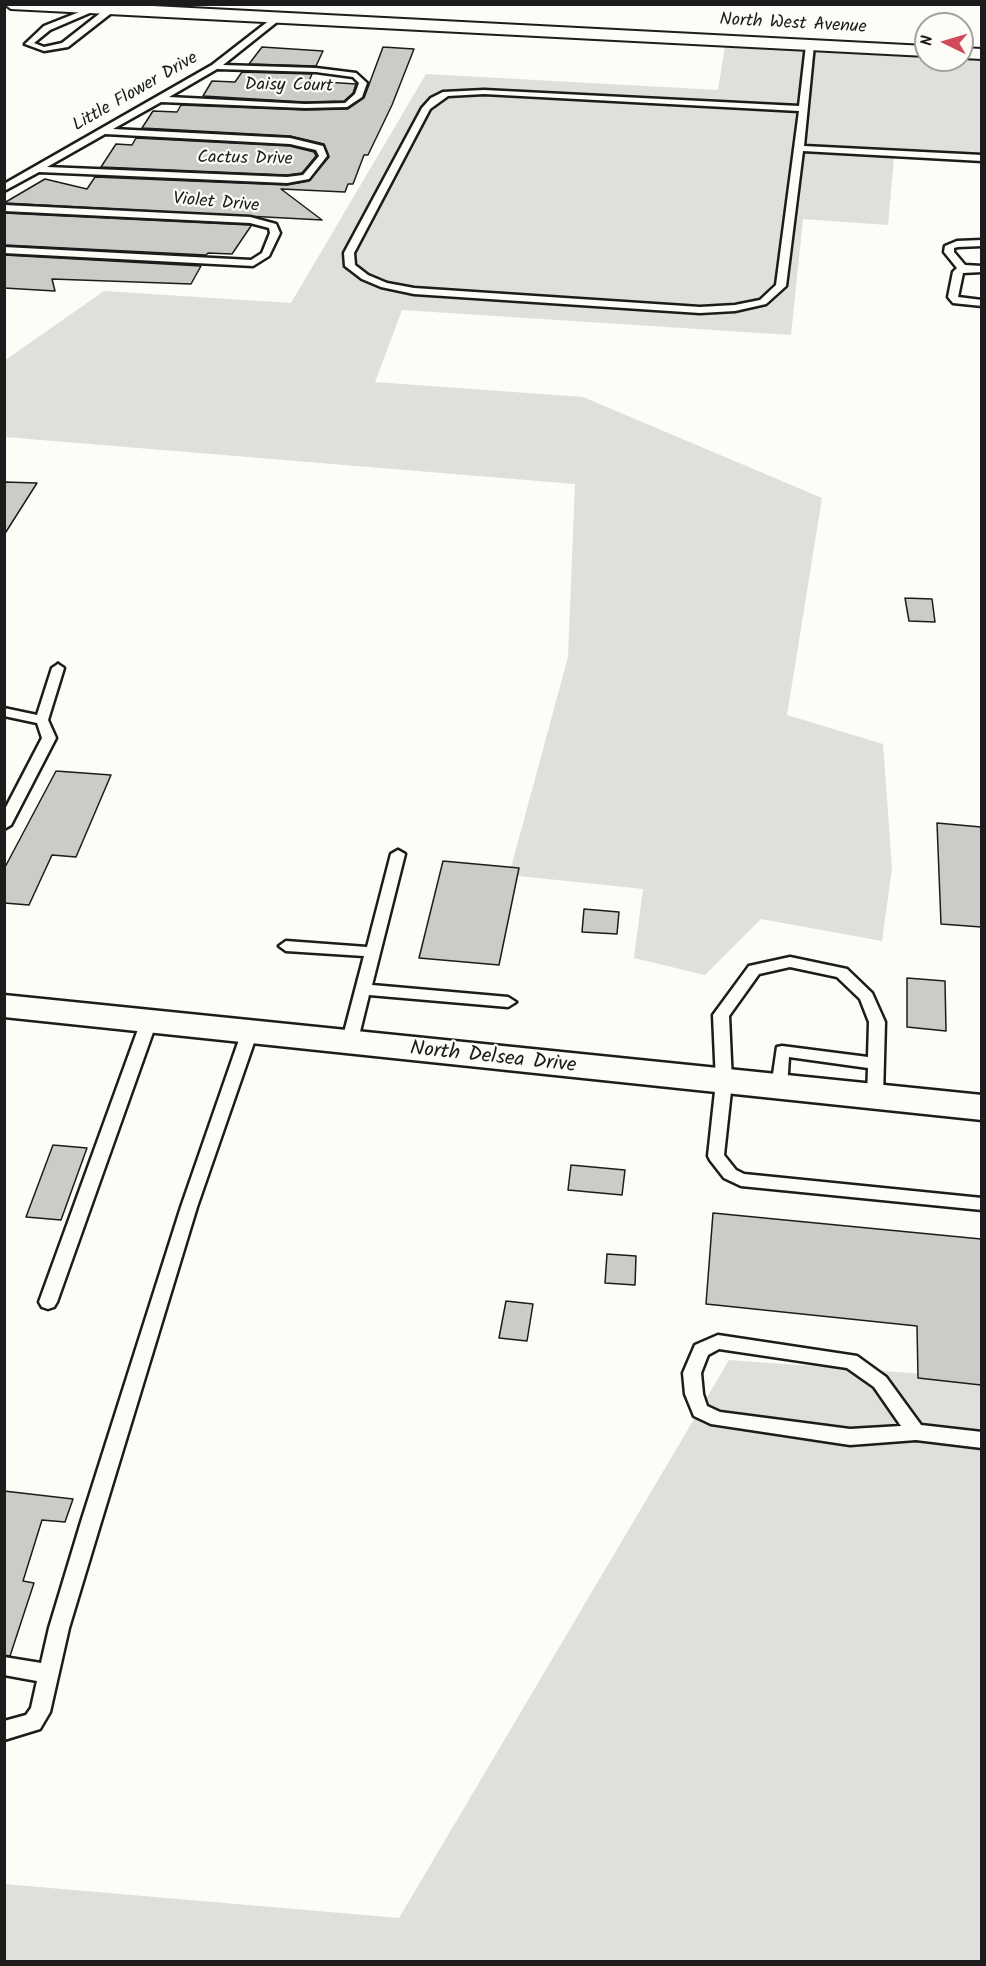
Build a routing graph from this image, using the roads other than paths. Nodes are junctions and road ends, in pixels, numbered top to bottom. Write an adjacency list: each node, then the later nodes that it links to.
1 (11, 4): 3 (street, North West Avenue)
2 (103, 9): 3 (street, North West Avenue); 3 (lane); 4 (street, North West Avenue)
3 (65, 14)
4 (278, 18): 5 (street, North West Avenue); 7 (lane, Little Flower Drive)
5 (810, 45): 6 (street, North West Avenue); 9 (lane)
6 (914, 50)
7 (215, 67): 8 (lane, Little Flower Drive); 8 (lane, Daisy Court)
8 (159, 99): 10 (lane, Little Flower Drive)
9 (803, 109): 11 (lane); 11 (lane)
10 (103, 131): 13 (lane, Little Flower Drive); 13 (lane, Cactus Drive)
11 (799, 148): 12 (lane)
12 (981, 158)
13 (39, 168): 14 (lane, Little Flower Drive)
14 (4, 189)
15 (4, 208): 17 (lane, Violet Drive)
16 (981, 243): 18 (lane)
17 (4, 250)
18 (962, 268): 19 (lane); 20 (lane)
19 (981, 269)
20 (981, 303)
21 (58, 668): 23 (lane)
22 (4, 712): 23 (lane)
23 (42, 720): 24 (lane)
24 (4, 825)
25 (398, 854): 27 (lane)
26 (286, 946): 27 (lane)
27 (373, 952): 28 (lane)
28 (363, 989): 29 (lane); 33 (lane)
29 (508, 1002)
30 (4, 1006): 31 (main road, North Delsea Drive)
31 (150, 1021): 32 (main road, North Delsea Drive); 40 (lane)
32 (250, 1031): 33 (main road, North Delsea Drive); 44 (lane)
33 (349, 1044): 35 (main road, North Delsea Drive)
34 (876, 1064): 35 (lane); 36 (lane); 37 (lane)
35 (724, 1082): 36 (main road, North Delsea Drive); 39 (lane)
36 (778, 1088): 37 (main road, North Delsea Drive)
37 (875, 1097): 38 (main road, North Delsea Drive)
38 (981, 1108)
39 (981, 1204)
40 (48, 1302)
41 (916, 1432): 41 (lane); 42 (lane)
42 (981, 1440)
43 (4, 1666): 44 (lane)
44 (47, 1673): 45 (lane)
45 (4, 1731)

